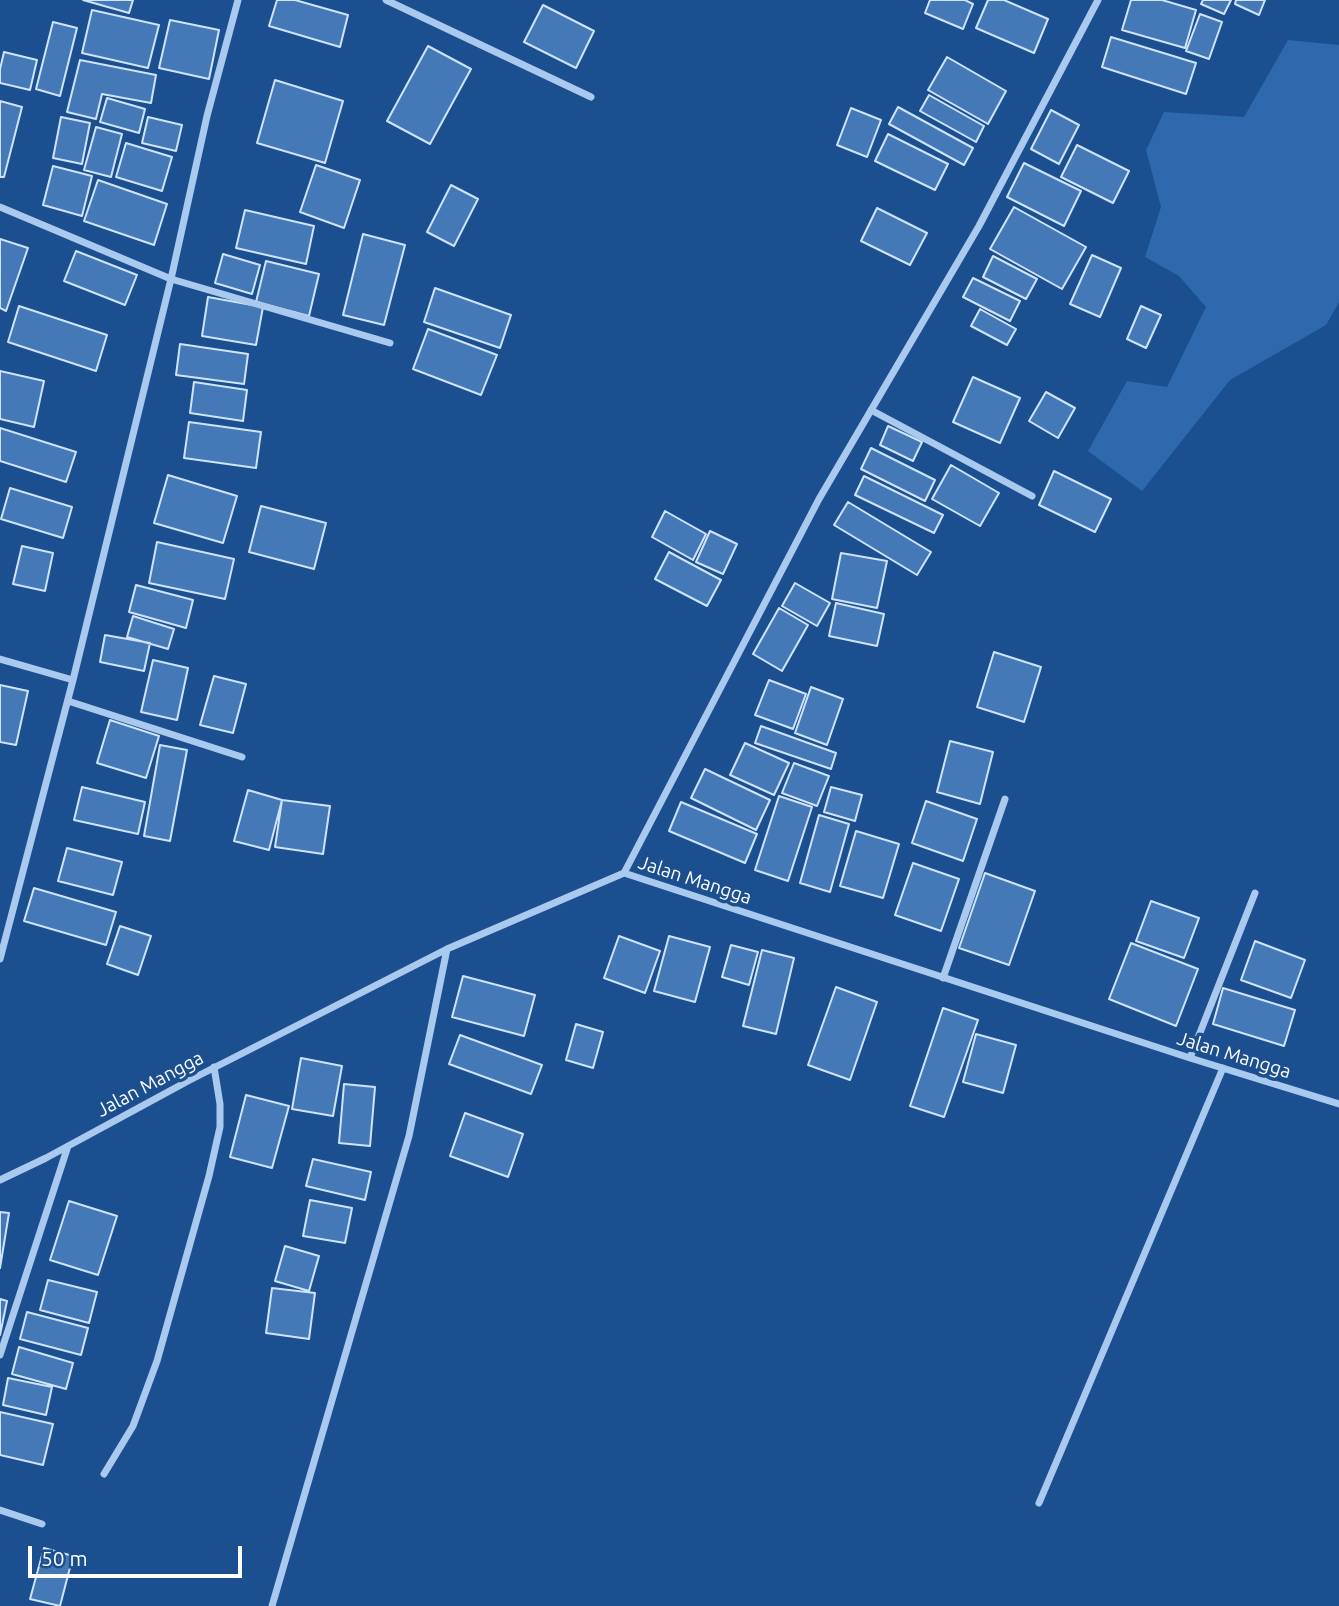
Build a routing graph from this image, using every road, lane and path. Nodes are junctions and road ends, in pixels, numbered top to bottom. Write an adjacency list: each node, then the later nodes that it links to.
1 (238, 0): 6 (street)
2 (386, 0): 4 (street)
3 (1098, 0): 8 (street)
4 (591, 97)
5 (0, 207): 6 (street)
6 (171, 279): 7 (street); 11 (street)
7 (390, 343)
8 (871, 410): 9 (street); 15 (street)
9 (1032, 496)
10 (0, 659): 11 (street)
11 (73, 680): 12 (street)
12 (68, 701): 13 (street); 18 (street)
13 (242, 757)
14 (1005, 799): 19 (street)
15 (624, 873): 17 (street, Jalan Mangga); 19 (street, Jalan Mangga)
16 (1255, 893): 20 (street)
17 (447, 949): 21 (street, Jalan Mangga); 31 (street)
18 (0, 959)
19 (943, 978): 20 (street, Jalan Mangga)
20 (1189, 1058): 22 (street, Jalan Mangga)
21 (214, 1068): 24 (street, Jalan Mangga); 27 (street)
22 (1223, 1068): 23 (street, Jalan Mangga); 28 (street)
23 (1339, 1104)
24 (69, 1146): 25 (street, Jalan Mangga); 26 (street)
25 (0, 1180)
26 (0, 1355)
27 (104, 1474)
28 (1039, 1503)
29 (0, 1510): 30 (street)
30 (42, 1524)
31 (272, 1606)

